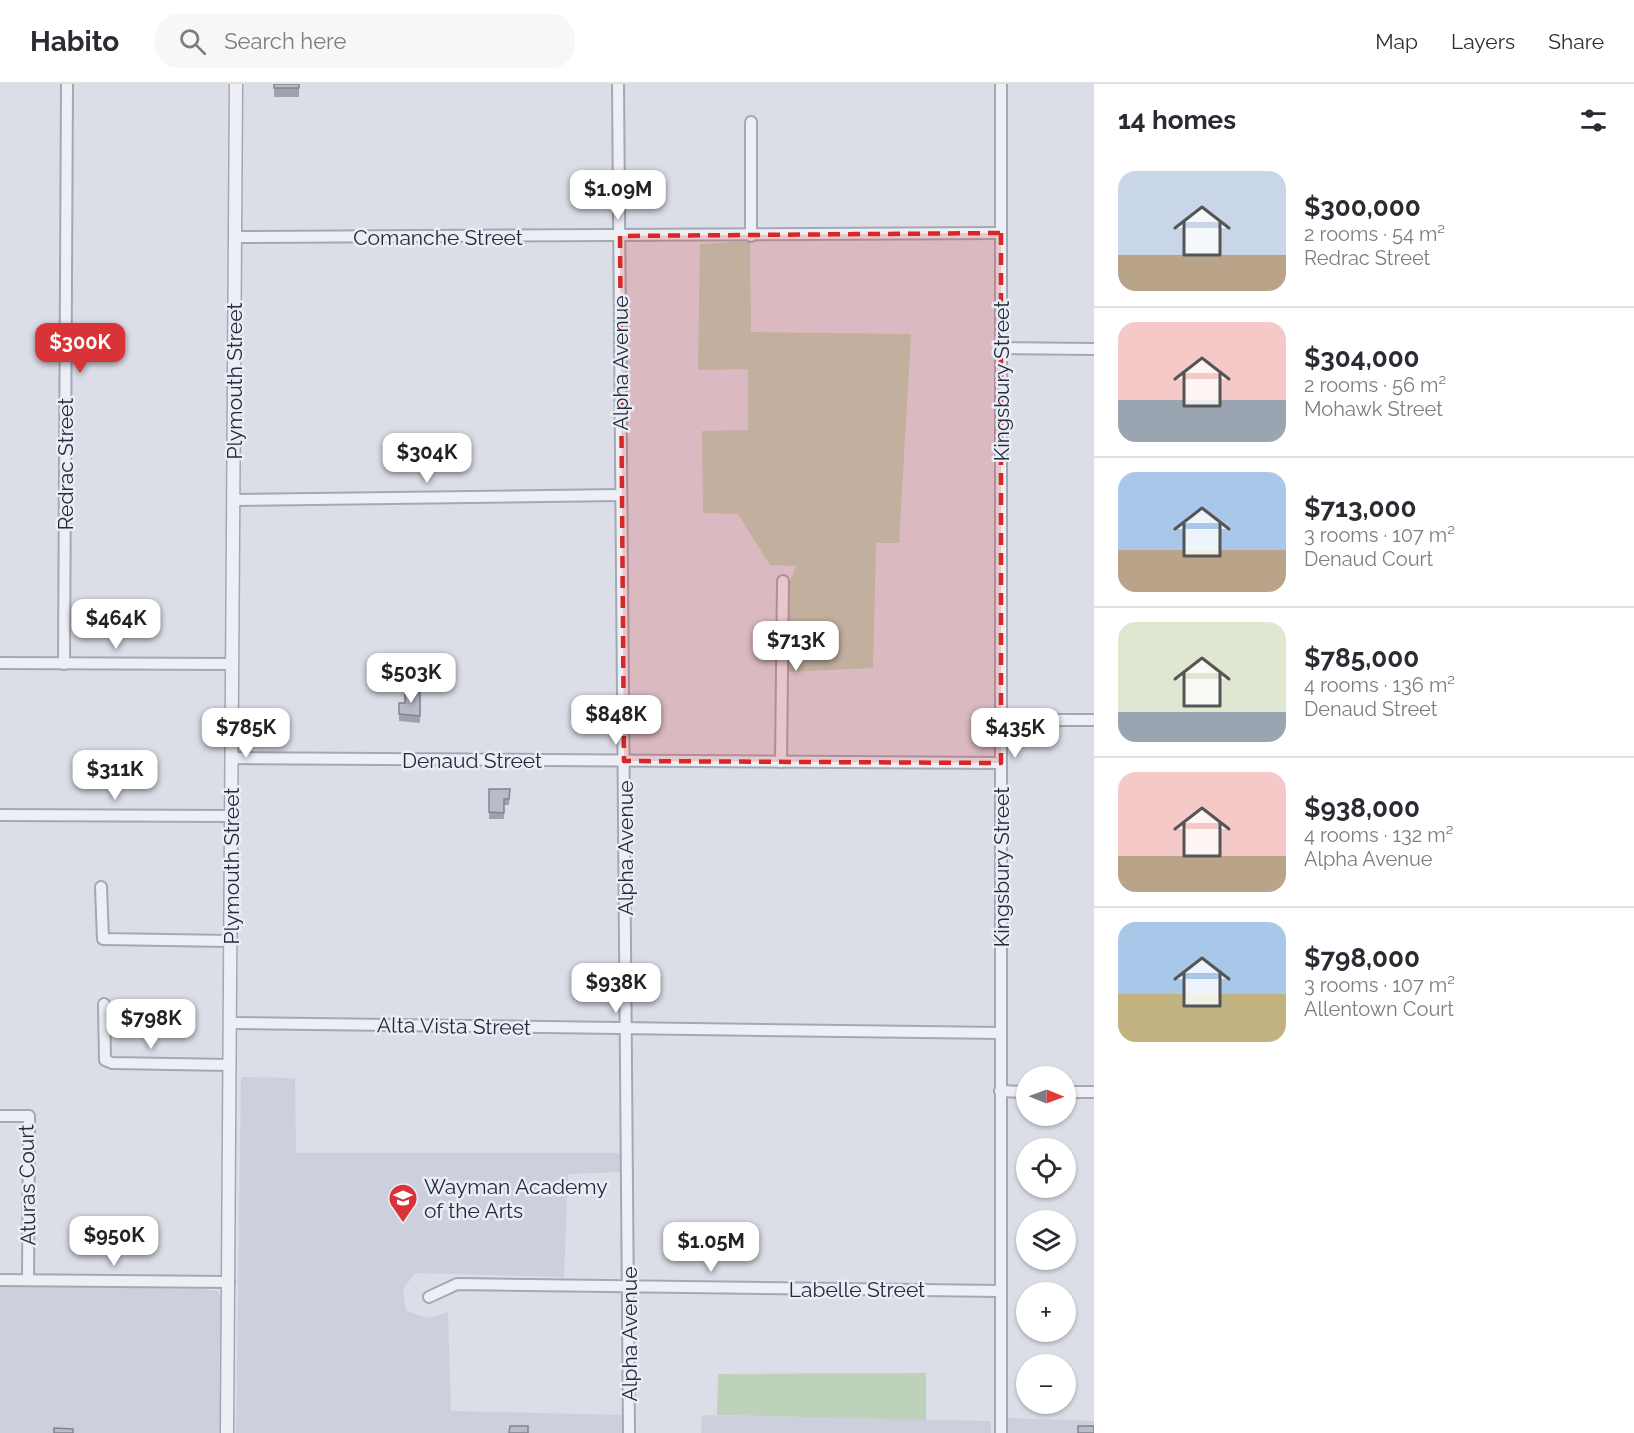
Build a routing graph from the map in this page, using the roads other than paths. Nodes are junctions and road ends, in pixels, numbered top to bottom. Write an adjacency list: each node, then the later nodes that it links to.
1 (67, 84): 16 (street, Redrac Street)
2 (236, 84): 9 (street, Plymouth Street)
3 (618, 84): 7 (street, Alpha Avenue)
4 (1001, 84): 6 (street, Kingsbury Street)
5 (751, 122): 8 (street)
6 (1001, 233): 8 (street, Comanche Street); 10 (street, Kingsbury Street)
7 (620, 236): 8 (street, Comanche Street); 9 (street, Comanche Street); 12 (street, Alpha Avenue)
8 (751, 236)
9 (235, 237): 13 (street, Plymouth Street)
10 (1001, 348): 11 (street); 18 (street, Kingsbury Street)
11 (1094, 349)
12 (621, 495): 13 (street); 21 (street, Alpha Avenue)
13 (234, 500): 17 (street, Plymouth Street)
14 (783, 581): 22 (street)
15 (0, 663): 16 (street)
16 (64, 664): 17 (street)
17 (232, 664): 20 (street, Plymouth Street)
18 (1001, 720): 19 (street); 23 (street, Kingsbury Street)
19 (1094, 720)
20 (231, 758): 21 (street, Denaud Street); 25 (street, Plymouth Street)
21 (624, 761): 22 (street, Denaud Street); 30 (street, Alpha Avenue)
22 (781, 762): 23 (street, Denaud Street)
23 (1001, 763): 31 (street, Kingsbury Street)
24 (0, 815): 25 (street)
25 (231, 816): 27 (street, Plymouth Street)
26 (101, 886): 27 (street)
27 (230, 940): 29 (street, Plymouth Street)
28 (104, 1004): 32 (street)
29 (231, 1023): 30 (street, Alta Vista Street); 32 (street, Plymouth Street)
30 (626, 1029): 31 (street, Alta Vista Street); 41 (street, Alpha Avenue)
31 (1001, 1034): 33 (street, Kingsbury Street)
32 (230, 1065): 40 (street, Plymouth Street)
33 (1000, 1091): 34 (street); 42 (street, Kingsbury Street)
34 (1016, 1092)
35 (1076, 1092): 36 (street)
36 (1094, 1092)
37 (0, 1116): 39 (street, Aturas Court)
38 (0, 1280): 39 (street)
39 (28, 1280): 40 (street)
40 (229, 1282): 44 (street, Plymouth Street)
41 (628, 1287): 42 (street, Labelle Street); 43 (street, Labelle Street); 45 (street, Alpha Avenue)
42 (1000, 1291): 46 (street, Kingsbury Street)
43 (429, 1297)
44 (227, 1433)
45 (629, 1433)
46 (1001, 1433)

